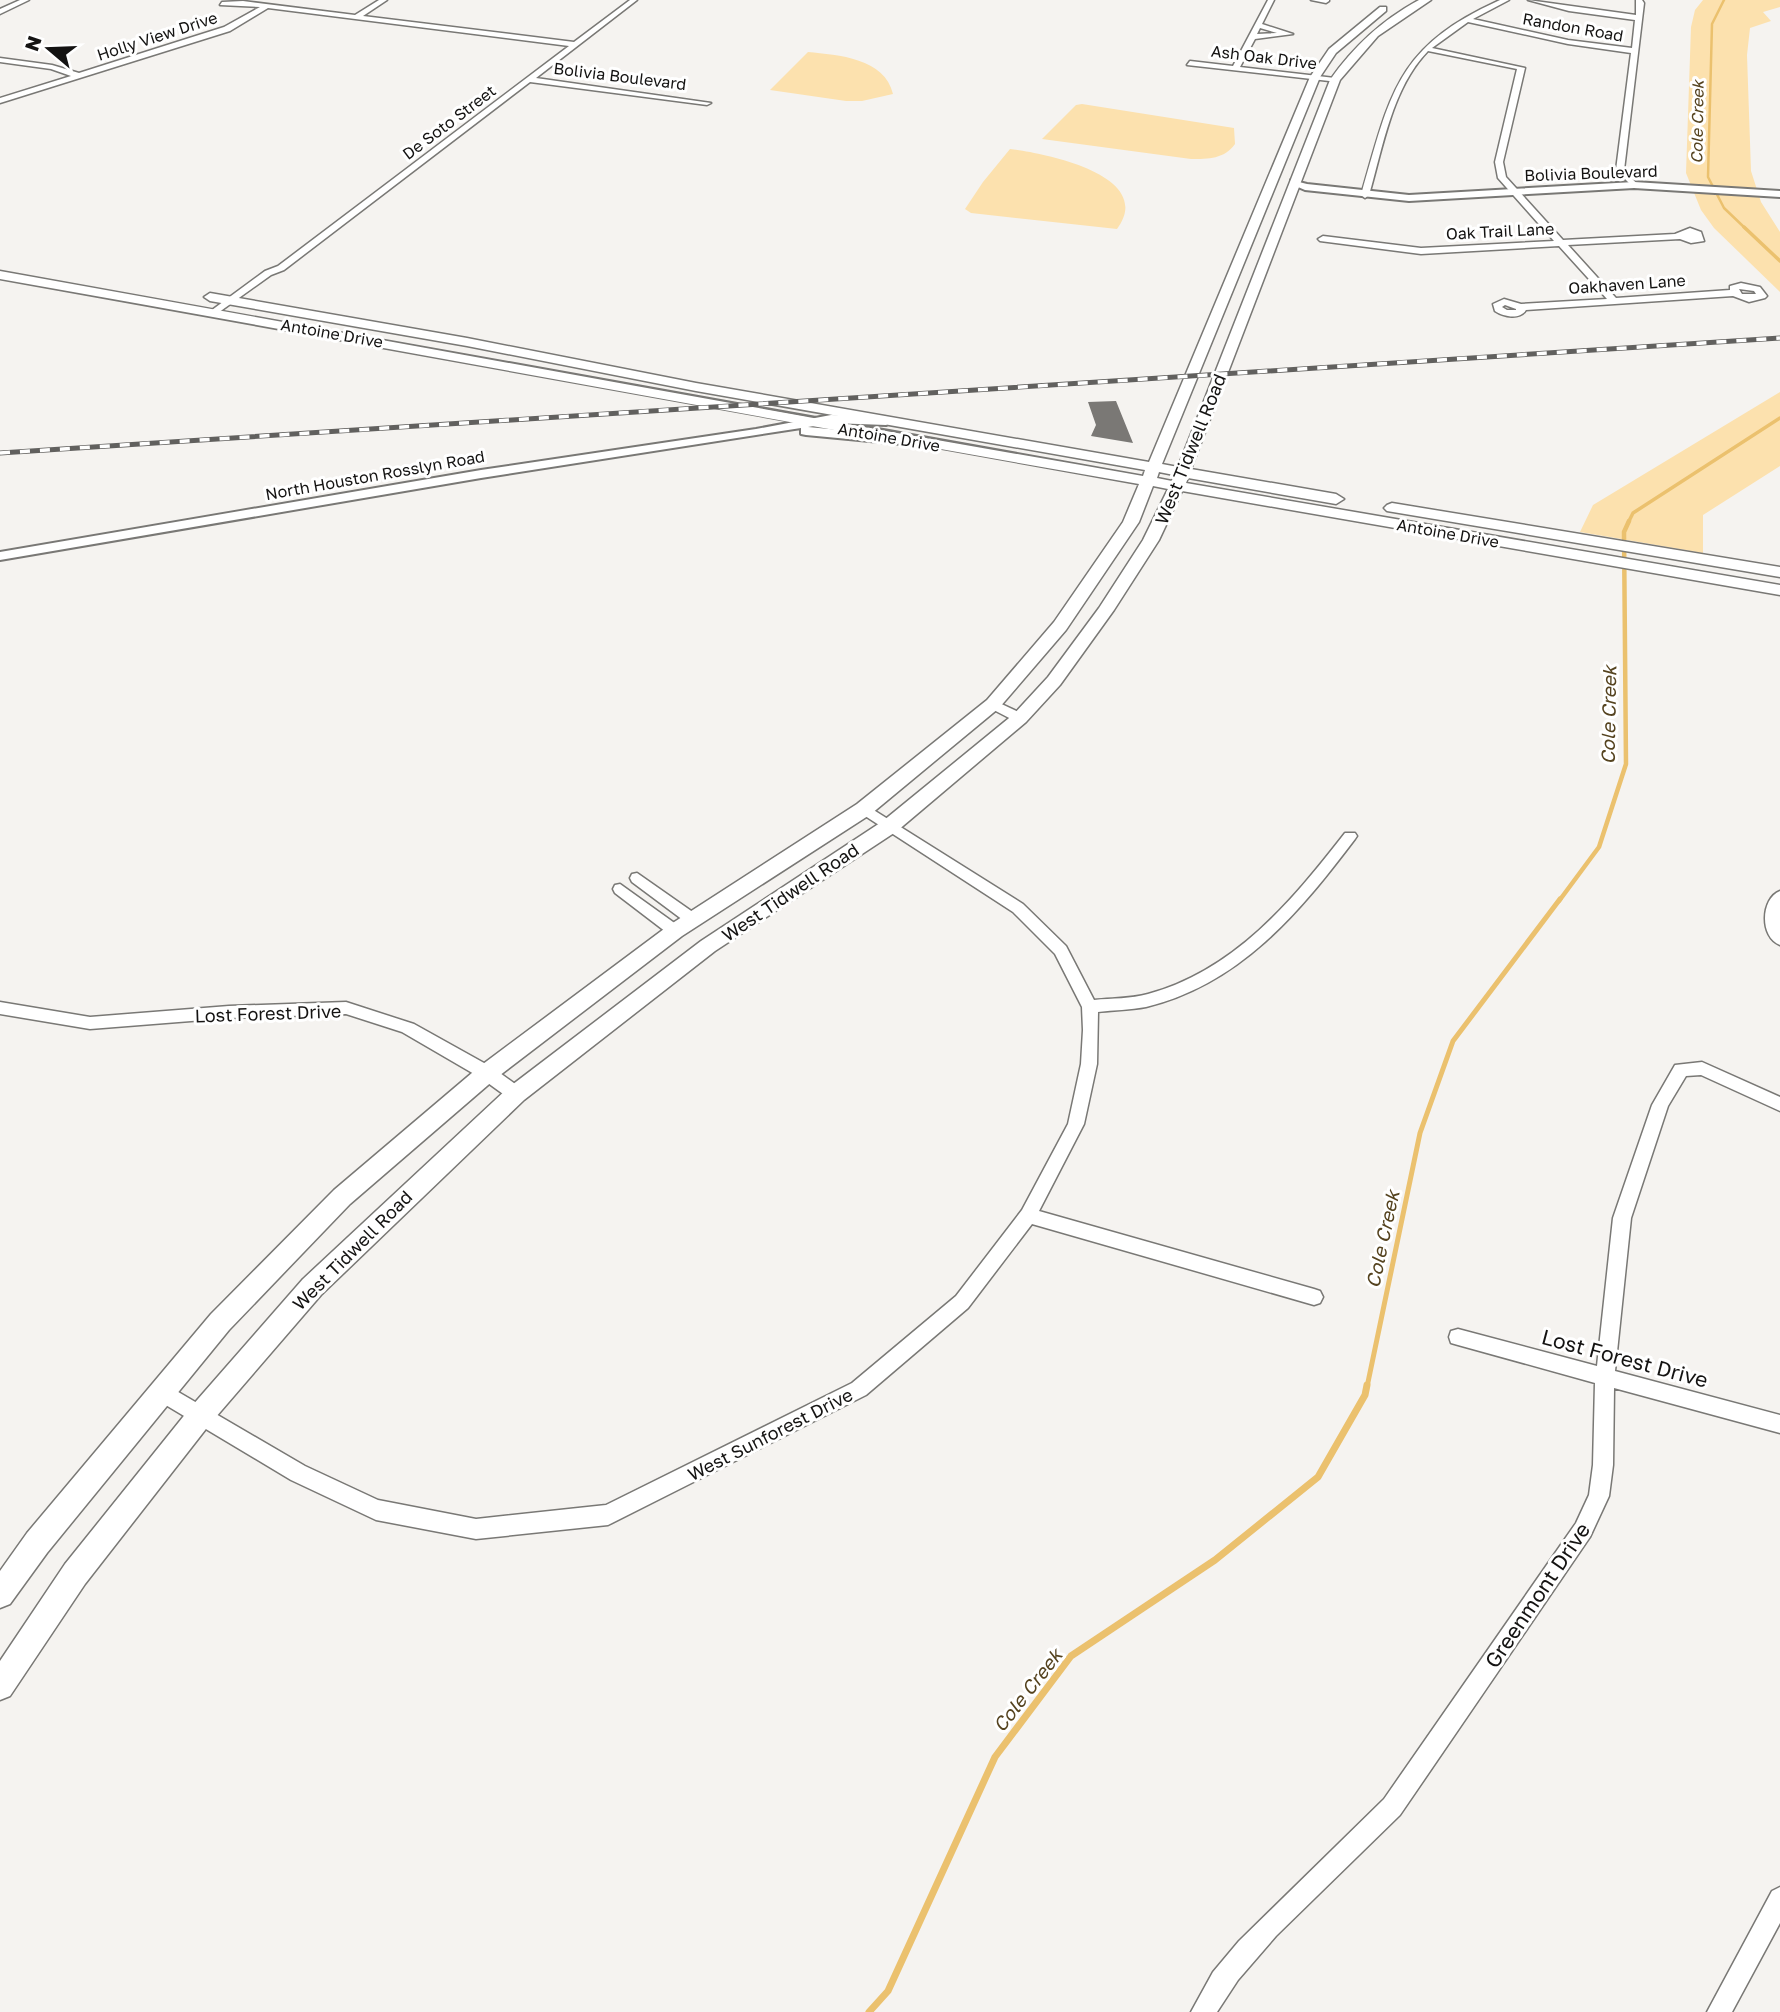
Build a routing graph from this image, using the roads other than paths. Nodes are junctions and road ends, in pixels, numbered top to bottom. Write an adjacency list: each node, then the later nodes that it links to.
1 (26, 0): 15 (street)
2 (277, 0): 14 (street, Holly View Drive)
3 (384, 0): 16 (street)
4 (634, 0): 23 (street, De Soto Street)
5 (1271, 0): 19 (street)
6 (1314, 0): 11 (street)
7 (1426, 0): 21 (main road, West Tidwell Road)
8 (1506, 0): 18 (street)
9 (1531, 0): 17 (street)
10 (1639, 0): 17 (street)
11 (1326, 1)
12 (222, 4): 14 (street)
13 (1392, 4): 20 (main road, West Tidwell Road)
14 (266, 6): 16 (street); 29 (street, Holly View Drive)
15 (0, 12)
16 (356, 17): 23 (street)
17 (1639, 18): 25 (street)
18 (1465, 19): 24 (street); 25 (street, Randon Road)
19 (1259, 25): 22 (street); 22 (street)
20 (1360, 25): 21 (main road); 30 (main road, West Tidwell Road)
21 (1378, 29): 32 (main road, West Tidwell Road)
22 (1253, 37): 28 (street)
23 (575, 44): 31 (street, De Soto Street)
24 (1428, 49): 40 (street); 41 (street)
25 (1635, 51): 39 (street)
26 (0, 60): 29 (street)
27 (1190, 63): 28 (street, Ash Oak Drive)
28 (1236, 68): 30 (street, Ash Oak Drive)
29 (79, 76): 33 (street, Holly View Drive)
30 (1315, 77): 32 (street, Ash Oak Drive); 35 (main road, West Tidwell Road)
31 (530, 80): 34 (street, Bolivia Boulevard); 52 (street, De Soto Street)
32 (1335, 80): 36 (main road, West Tidwell Road)
33 (0, 101)
34 (706, 103)
35 (1297, 119): 36 (main road); 37 (main road, West Tidwell Road)
36 (1318, 122): 38 (main road, West Tidwell Road)
37 (1272, 179): 38 (street, Bolivia Boulevard); 46 (main road, West Tidwell Road)
38 (1295, 182): 40 (street, Bolivia Boulevard); 47 (main road, West Tidwell Road)
39 (1634, 185): 41 (street, Bolivia Boulevard); 42 (street, Bolivia Boulevard)
40 (1367, 191): 41 (street, Bolivia Boulevard)
41 (1513, 191): 45 (street)
42 (1780, 194)
43 (1680, 236): 45 (street, Oak Trail Lane)
44 (1323, 239): 45 (street, Oak Trail Lane)
45 (1563, 244): 51 (street)
46 (1245, 246): 47 (main road); 54 (main road, West Tidwell Road)
47 (1268, 249): 55 (main road, West Tidwell Road)
48 (0, 263): 52 (main road, Antoine Drive)
49 (0, 275): 52 (main road, Antoine Drive)
50 (1735, 293): 51 (street, Oakhaven Lane)
51 (1614, 301): 53 (street, Oakhaven Lane)
52 (229, 307): 58 (main road, Antoine Drive); 59 (main road, Antoine Drive)
53 (1521, 307)
54 (1219, 309): 55 (main road); 56 (main road, West Tidwell Road)
55 (1243, 312): 57 (main road, West Tidwell Road)
56 (1185, 391): 57 (main road); 65 (main road, West Tidwell Road)
57 (1213, 395): 66 (main road, West Tidwell Road)
58 (765, 415): 60 (main road, Antoine Drive); 61 (main road)
59 (901, 422): 60 (street, North Houston Rosslyn Road); 62 (main road, Antoine Drive)
60 (810, 423): 61 (street, North Houston Rosslyn Road); 63 (main road, Antoine Drive)
61 (761, 432): 63 (street, North Houston Rosslyn Road); 67 (street, North Houston Rosslyn Road)
62 (967, 434): 64 (main road); 65 (main road, Antoine Drive)
63 (915, 442): 64 (main road, Antoine Drive)
64 (955, 449): 65 (main road, Antoine Drive)
65 (1151, 474): 66 (main road, Antoine Drive); 70 (main road, West Tidwell Road)
66 (1181, 480): 68 (main road, Antoine Drive); 69 (main road, Antoine Drive); 71 (main road, West Tidwell Road)
67 (0, 556)
68 (1780, 572)
69 (1780, 590)
70 (993, 704): 71 (street); 72 (main road, West Tidwell Road)
71 (1020, 718): 73 (main road, West Tidwell Road)
72 (864, 809): 73 (street, West Sunforest Drive); 78 (main road, West Tidwell Road)
73 (890, 826): 81 (main road, West Tidwell Road); 82 (street, West Sunforest Drive)
74 (1350, 836): 82 (street)
75 (637, 878): 78 (street)
76 (620, 889): 79 (street)
77 (1780, 896): 80 (street)
78 (692, 919): 79 (main road, West Tidwell Road); 81 (main road)
79 (674, 931): 81 (main road); 84 (main road, West Tidwell Road)
80 (1780, 939)
81 (708, 946): 85 (main road, West Tidwell Road)
82 (1090, 1007): 87 (street, West Sunforest Drive)
83 (0, 1008): 84 (street, Lost Forest Drive)
84 (487, 1073): 85 (street, Lost Forest Drive); 91 (main road, West Tidwell Road)
85 (516, 1094): 92 (main road, West Tidwell Road)
86 (1780, 1104): 90 (street, Greenmont Drive)
87 (1028, 1215): 88 (street); 92 (street, West Sunforest Drive)
88 (1314, 1297)
89 (1458, 1337): 90 (street, Lost Forest Drive)
90 (1605, 1375): 93 (street, Lost Forest Drive); 97 (street, Greenmont Drive)
91 (161, 1392): 92 (street, West Sunforest Drive); 94 (main road, West Tidwell Road)
92 (200, 1416): 95 (main road, West Tidwell Road)
93 (1780, 1424)
94 (0, 1594)
95 (0, 1686)
96 (1780, 1899): 98 (street)
97 (1203, 2012)
98 (1719, 2012)

